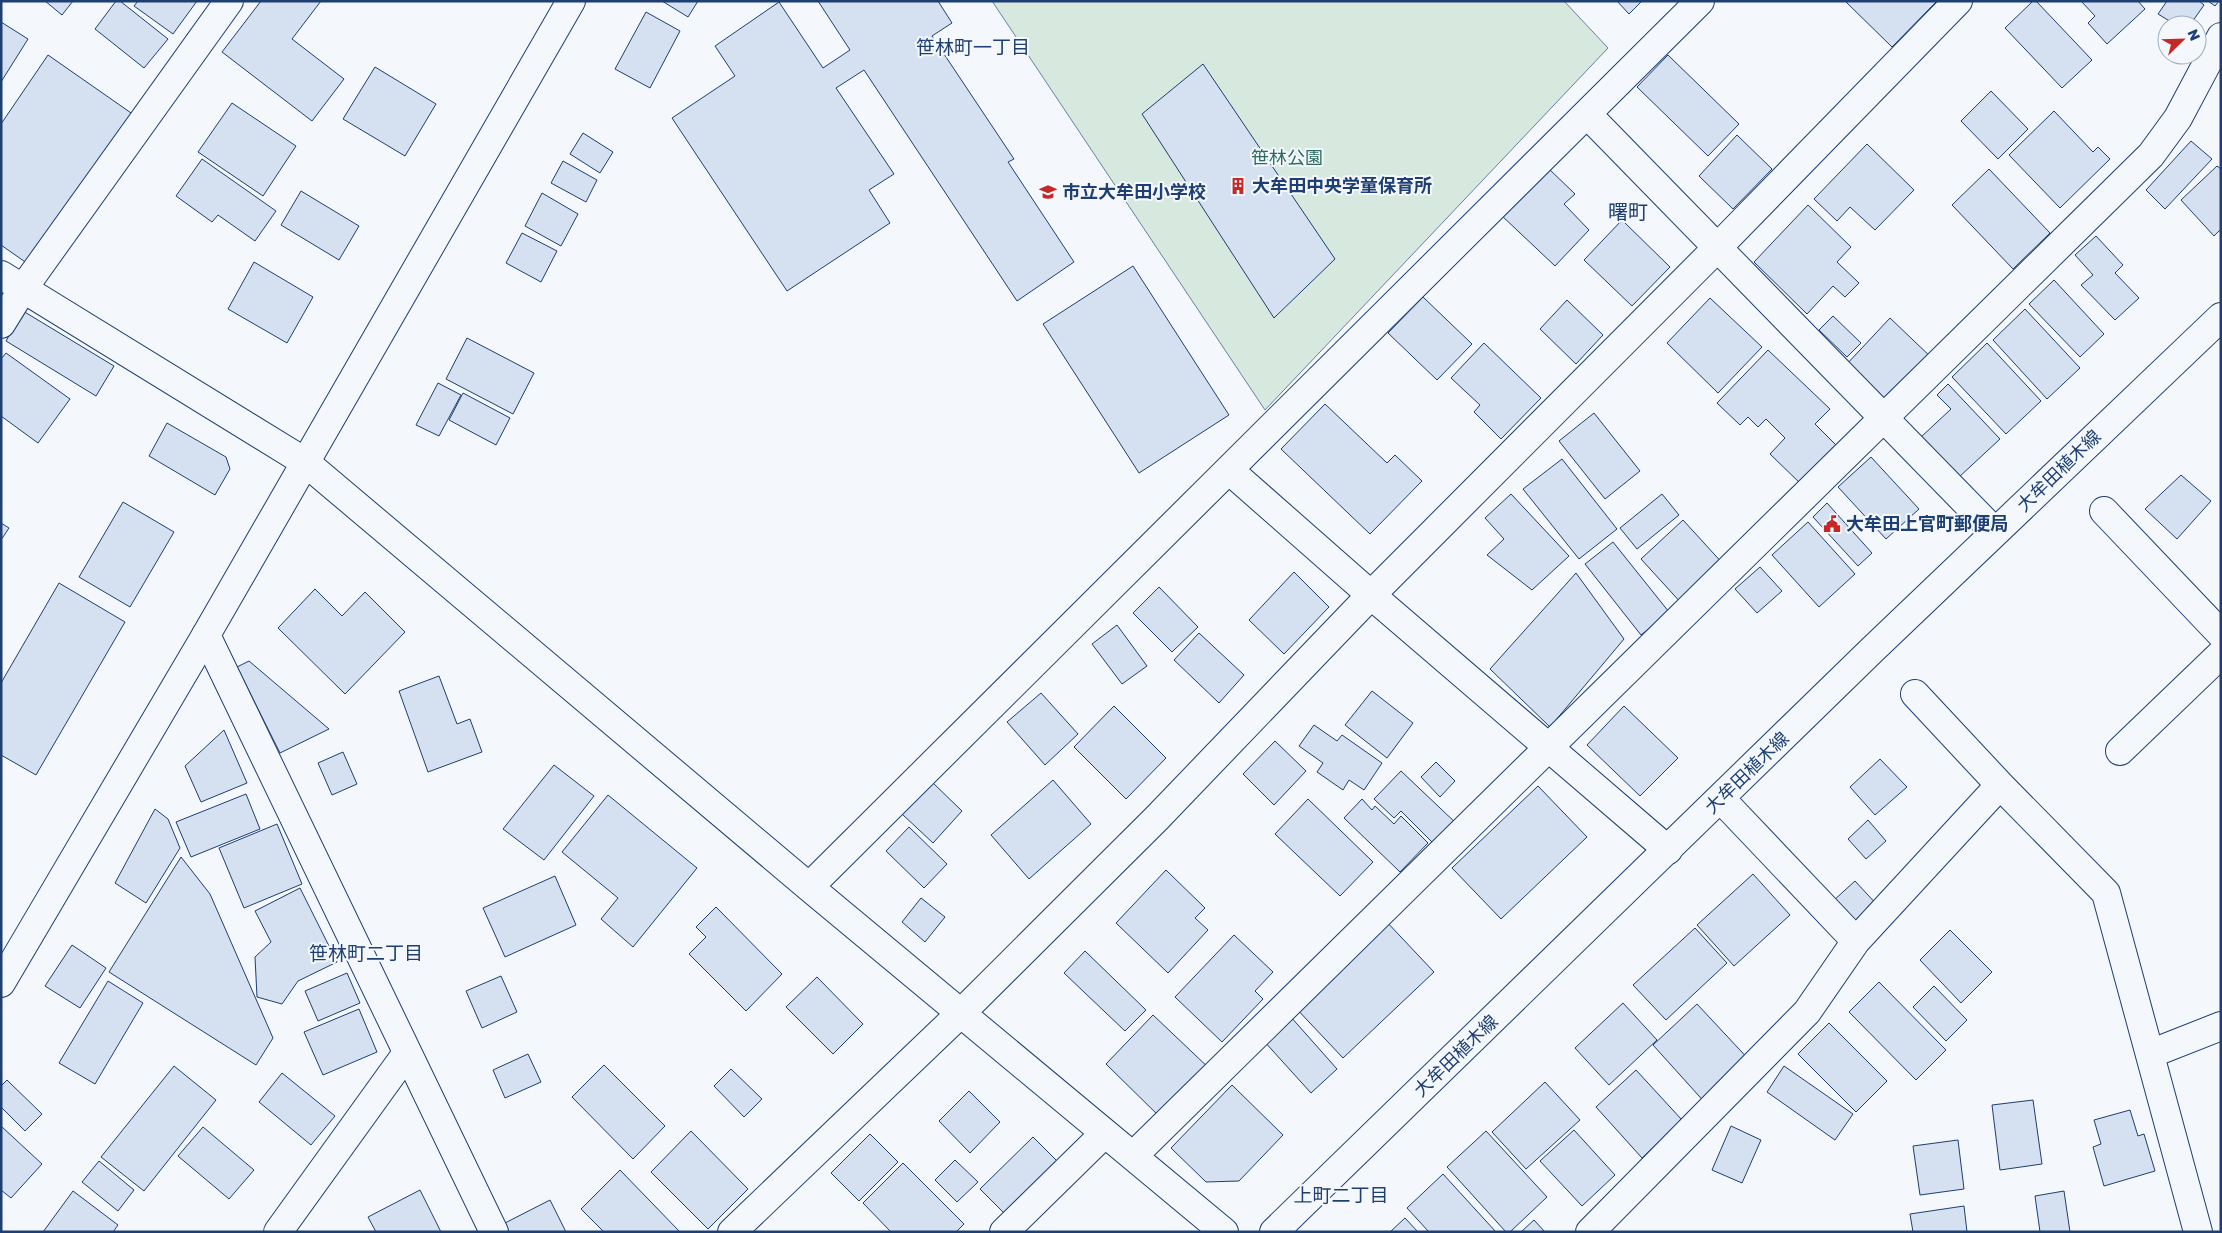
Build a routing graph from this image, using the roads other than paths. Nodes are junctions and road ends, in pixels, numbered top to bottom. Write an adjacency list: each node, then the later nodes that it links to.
1 (229, 1): 8 (street)
2 (571, 1): 12 (street)
3 (1700, 1): 6 (street)
4 (1958, 1): 7 (street)
5 (2221, 37): 11 (street)
6 (1588, 114): 7 (street); 13 (street)
7 (1718, 247): 11 (street); 16 (street)
8 (12, 283): 10 (street); 12 (street)
9 (2221, 317): 15 (street, 大牟田植木線)
10 (1, 324)
11 (1884, 418): 15 (street); 21 (street)
12 (305, 462): 18 (street); 26 (street)
13 (1229, 470): 16 (street); 26 (street)
14 (2104, 511): 17 (street)
15 (1995, 532): 24 (street, 大牟田植木線)
16 (1371, 595): 21 (street); 29 (street)
17 (2221, 634)
18 (206, 635): 28 (street); 31 (street)
19 (2221, 654): 22 (street)
20 (1915, 694): 23 (street)
21 (1549, 748): 25 (street); 34 (street)
22 (2120, 752)
23 (2000, 785): 27 (street); 32 (street)
24 (1721, 799): 25 (street, 大牟田植木線); 27 (street)
25 (1668, 850): 40 (street, 大牟田植木線)
26 (809, 887): 29 (street)
27 (1856, 941): 41 (street)
28 (1, 984)
29 (961, 1013): 33 (street); 37 (street)
30 (2221, 1026): 32 (street)
31 (408, 1053): 35 (street); 36 (street)
32 (2150, 1054): 42 (street)
33 (1105, 1133): 34 (street); 38 (street)
34 (1133, 1156): 39 (street)
35 (278, 1232)
36 (494, 1232)
37 (732, 1232)
38 (1004, 1232)
39 (1224, 1232)
40 (1274, 1232)
41 (1590, 1232)
42 (2198, 1232)

